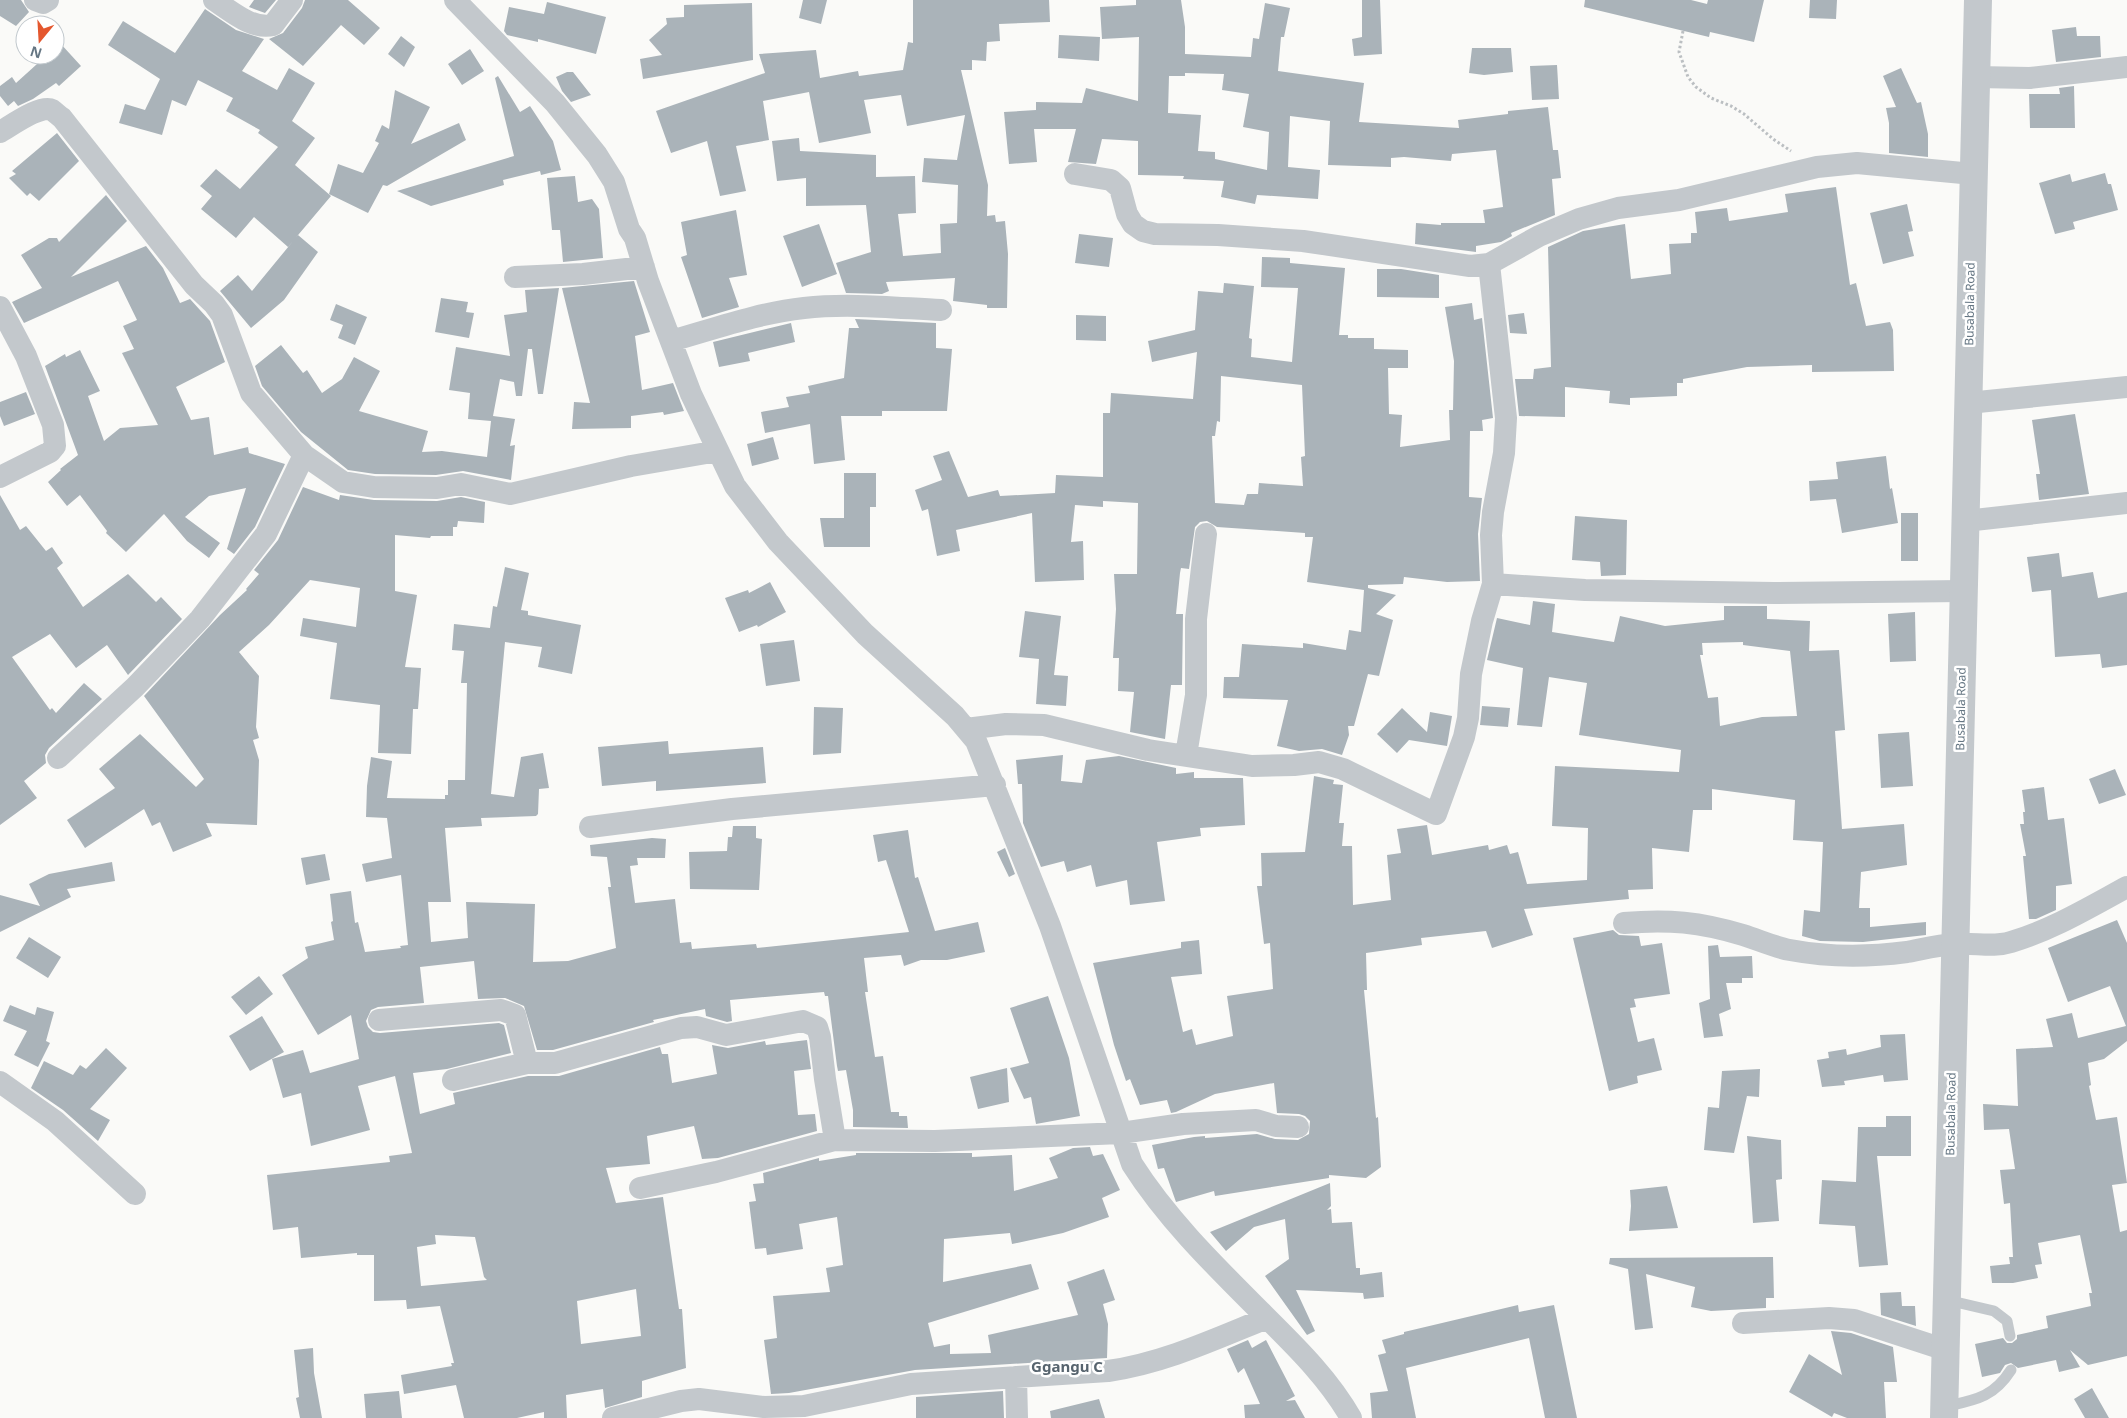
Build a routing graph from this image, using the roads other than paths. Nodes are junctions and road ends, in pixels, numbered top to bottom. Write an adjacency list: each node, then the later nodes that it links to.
1 (35, 0): 2 (street)
2 (48, 0)
3 (214, 0): 4 (street)
4 (292, 0)
5 (455, 0): 13 (street)
6 (1978, 0): 8 (street, Busabala Road)
7 (2127, 67): 8 (street)
8 (1976, 77): 11 (street, Busabala Road)
9 (0, 132): 22 (street)
10 (1075, 174): 12 (street)
11 (1973, 174): 12 (street); 20 (street, Busabala Road)
12 (1489, 264): 27 (street)
13 (644, 267): 14 (street); 18 (street)
14 (516, 277)
15 (0, 308): 17 (street)
16 (941, 310): 18 (street)
17 (5, 335): 23 (street)
18 (670, 342): 21 (street)
19 (2127, 387): 20 (street)
20 (1968, 403): 25 (street, Busabala Road)
21 (718, 451): 22 (street); 29 (street)
22 (304, 455): 31 (street)
23 (0, 477)
24 (2127, 503): 25 (street)
25 (1965, 521): 28 (street, Busabala Road)
26 (1206, 534): 30 (street)
27 (1493, 584): 28 (street); 30 (street)
28 (1964, 591): 36 (street, Busabala Road)
29 (966, 729): 30 (street); 32 (street)
30 (1186, 755)
31 (58, 758)
32 (995, 785): 33 (street); 42 (street)
33 (590, 827)
34 (2127, 887): 36 (street)
35 (1624, 923): 36 (street)
36 (1956, 944): 46 (street, Busabala Road)
37 (379, 1020): 38 (street)
38 (527, 1063): 39 (street); 43 (street)
39 (453, 1080)
40 (0, 1082): 45 (street)
41 (1298, 1127): 42 (street)
42 (1121, 1133): 43 (street); 47 (street)
43 (836, 1140): 44 (street)
44 (640, 1188)
45 (135, 1194)
46 (1947, 1300): 49 (lane); 50 (street, Busabala Road)
47 (1267, 1318): 52 (street); 56 (street)
48 (1743, 1323): 50 (street)
49 (2010, 1336)
50 (1946, 1350): 53 (street, Busabala Road)
51 (2011, 1370): 53 (lane)
52 (1016, 1376): 54 (street); 55 (street)
53 (1944, 1413)
54 (613, 1418)
55 (1017, 1418)
56 (1350, 1418)

